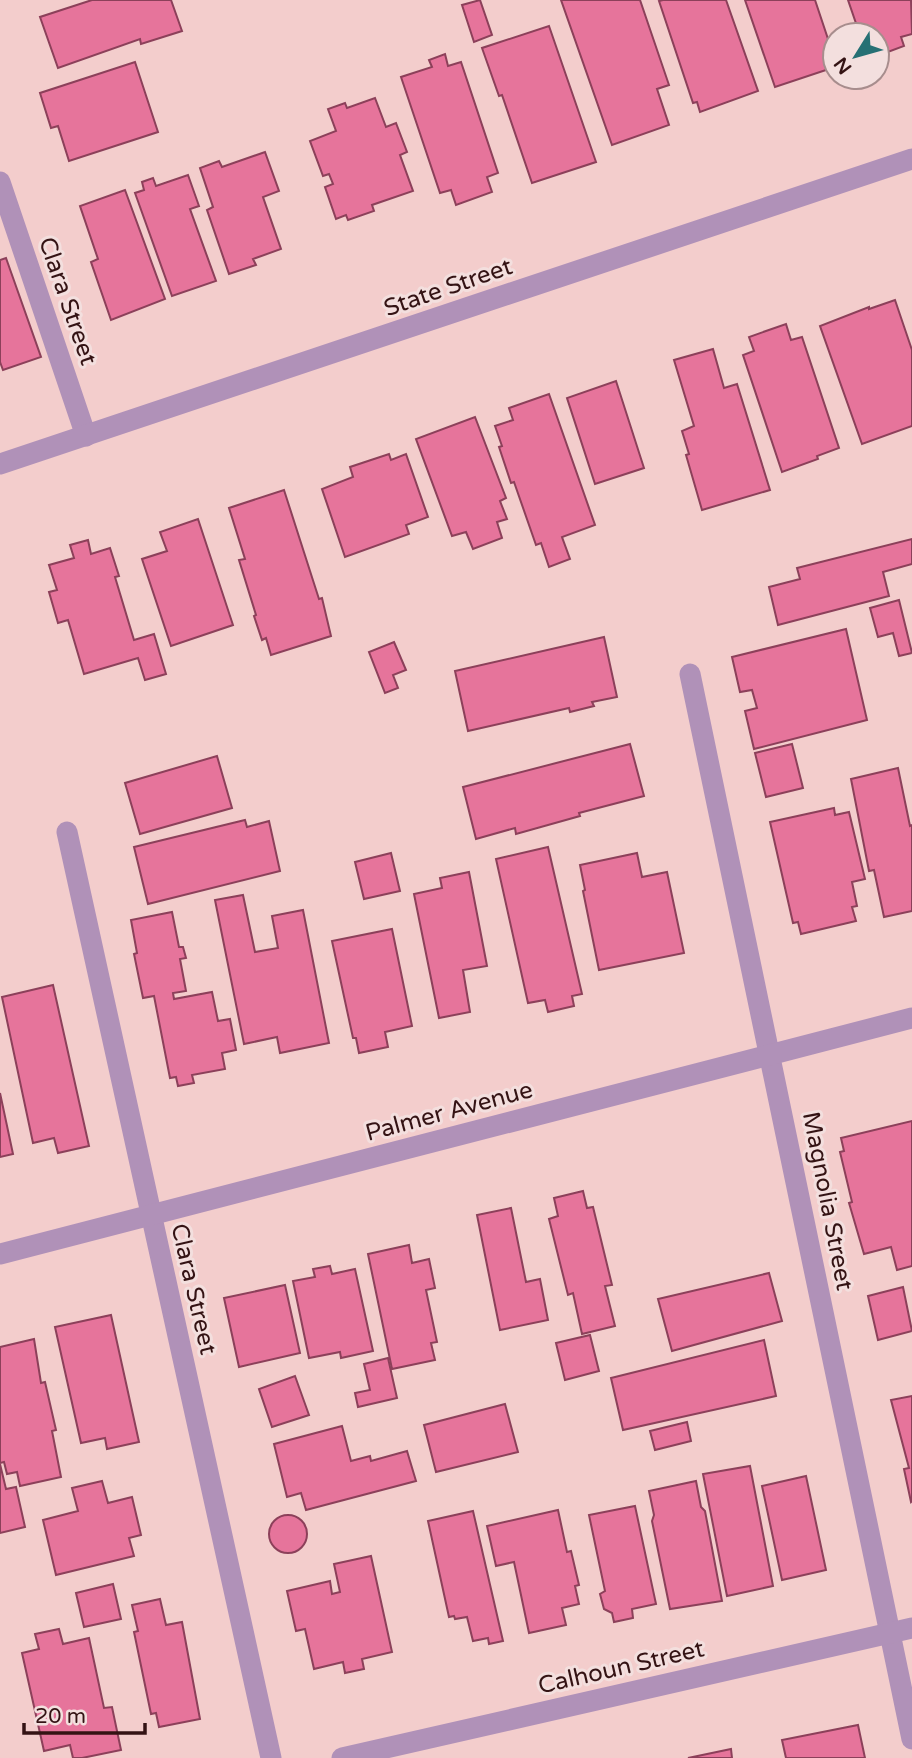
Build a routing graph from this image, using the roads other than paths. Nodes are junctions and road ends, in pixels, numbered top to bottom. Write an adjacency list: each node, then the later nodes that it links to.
1 (912, 159): 3 (street, State Street)
2 (0, 182): 3 (street, Clara Street)
3 (86, 436): 4 (street, State Street)
4 (0, 464)
5 (691, 674): 8 (street, Magnolia Street)
6 (67, 832): 9 (street, Clara Street)
7 (912, 1018): 8 (street, Palmer Avenue)
8 (771, 1054): 9 (street, Palmer Avenue); 12 (street, Magnolia Street)
9 (151, 1215): 10 (street, Palmer Avenue); 14 (street, Clara Street)
10 (0, 1254)
11 (912, 1628): 12 (street, Calhoun Street)
12 (888, 1633): 13 (street, Magnolia Street); 15 (street, Calhoun Street)
13 (912, 1739)
14 (271, 1758)
15 (342, 1758)

